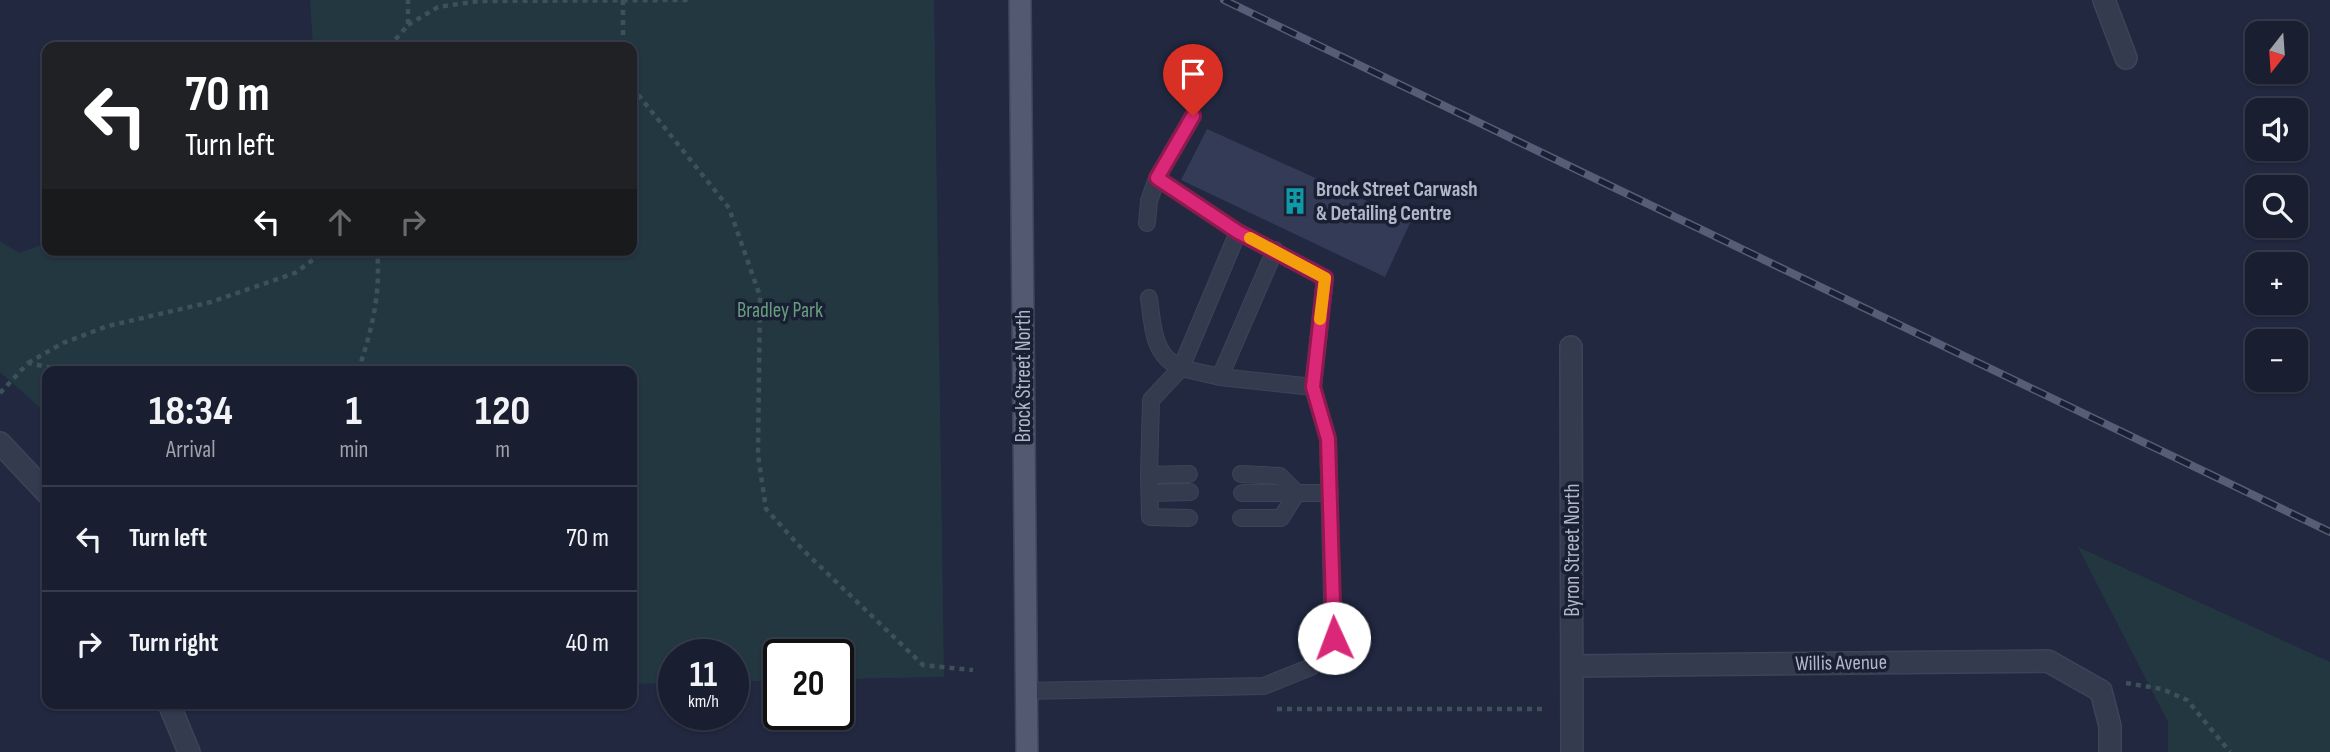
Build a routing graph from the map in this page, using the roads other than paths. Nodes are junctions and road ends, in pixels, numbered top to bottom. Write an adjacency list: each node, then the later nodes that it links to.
1 (1020, 0): 27 (main road, Brock Street North)
2 (2104, 0): 3 (street)
3 (2126, 58)
4 (1193, 116): 5 (lane)
5 (1157, 178): 6 (lane); 7 (lane)
6 (1147, 223)
7 (1238, 232): 8 (lane); 11 (lane)
8 (1275, 250): 12 (lane); 13 (lane)
9 (1149, 298): 11 (lane)
10 (1571, 347): 26 (street, Byron Street North)
11 (1181, 368): 12 (lane); 15 (lane)
12 (1220, 377): 13 (lane)
13 (1313, 387): 23 (lane)
14 (0, 443): 18 (street)
15 (1149, 474): 16 (lane); 20 (lane)
16 (1189, 474)
17 (1241, 474): 22 (lane)
18 (42, 488)
19 (1190, 492): 20 (lane)
20 (1150, 493): 24 (lane)
21 (1242, 493): 22 (lane)
22 (1297, 493): 23 (lane); 25 (lane)
23 (1330, 493): 27 (lane)
24 (1189, 518)
25 (1241, 518)
26 (1573, 666): 31 (street, Byron Street North); 32 (street, Willis Avenue)
27 (1026, 691): 30 (main road, Brock Street North)
28 (171, 709): 29 (street)
29 (189, 752)
30 (1027, 752)
31 (1573, 752)
32 (2110, 752)

